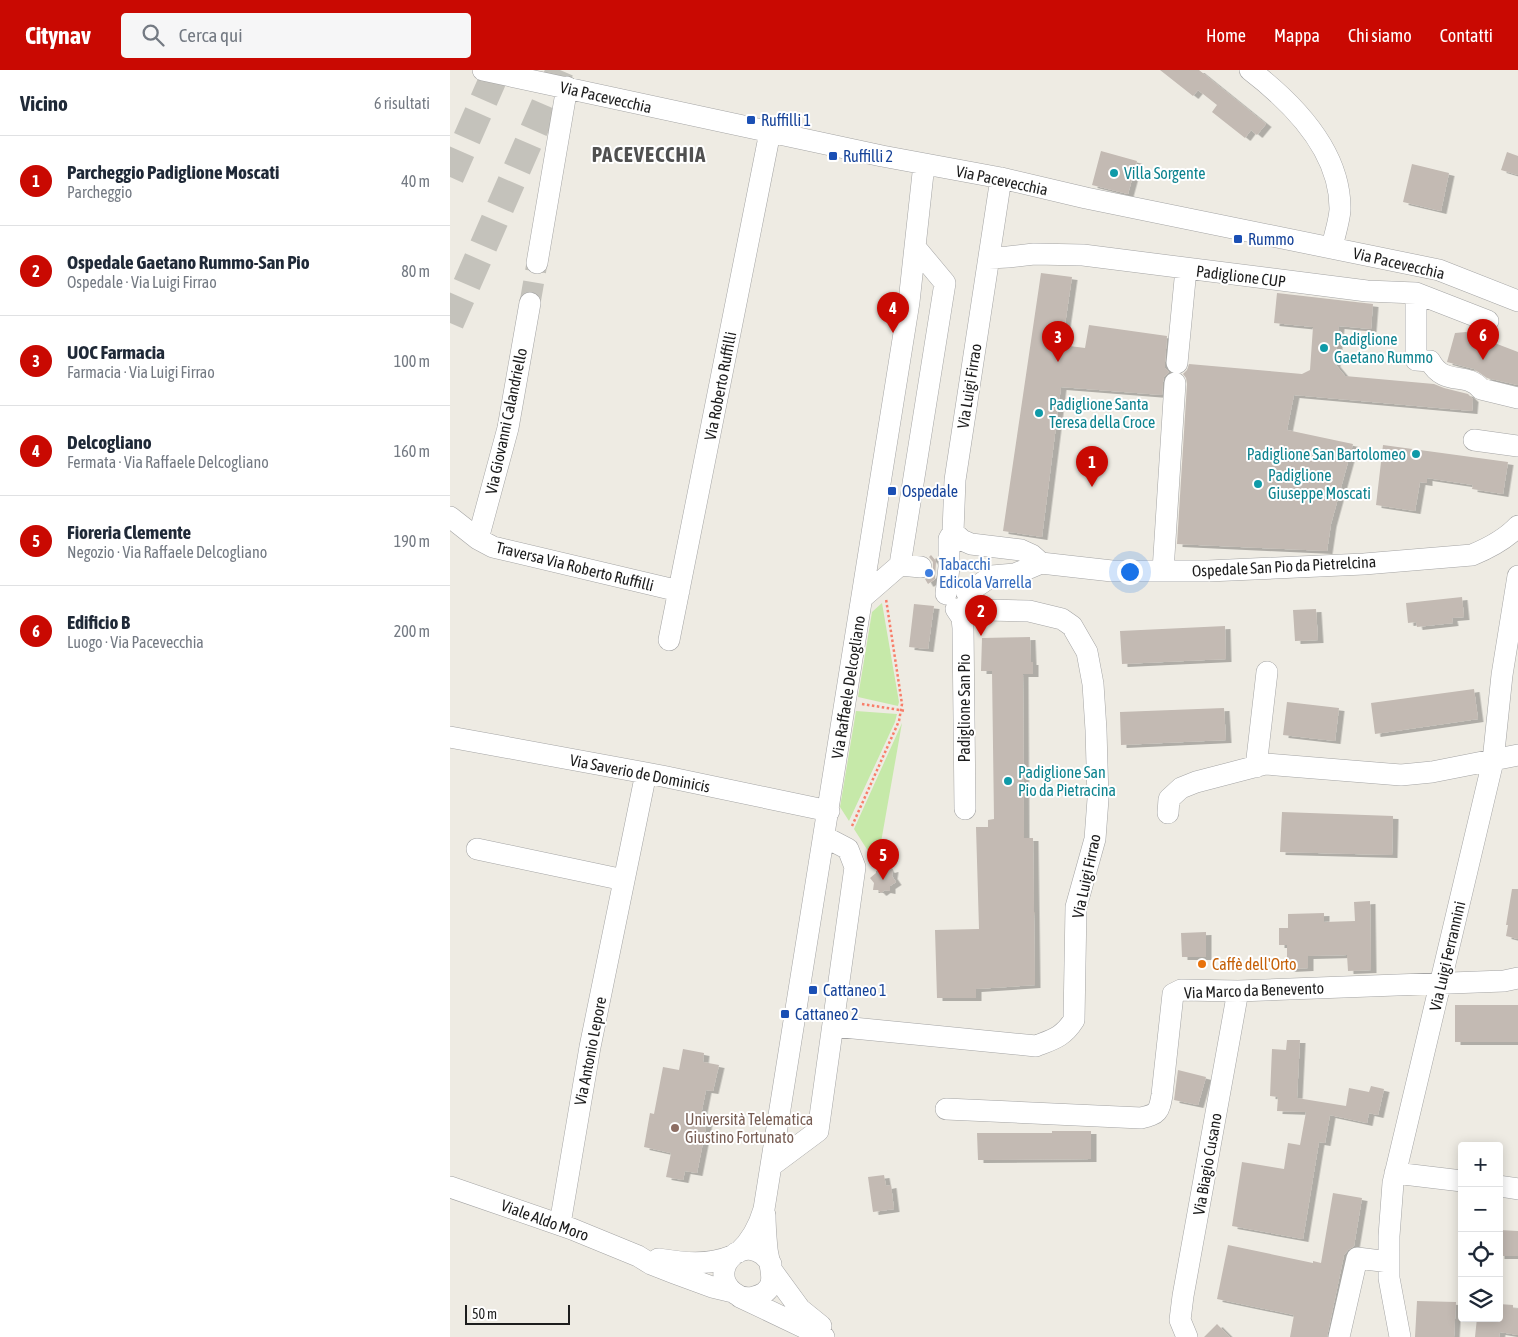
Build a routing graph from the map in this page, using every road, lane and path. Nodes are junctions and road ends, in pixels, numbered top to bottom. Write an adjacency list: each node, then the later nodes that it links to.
1 (483, 70): 3 (street, Via Pacevecchia)
2 (1250, 70): 8 (street)
3 (567, 87): 4 (street, Via Pacevecchia); 10 (street)
4 (770, 132): 5 (street, Via Pacevecchia); 27 (street, Via Roberto Ruffilli)
5 (924, 164): 6 (street, Via Pacevecchia); 7 (street, Via Raffaele Delcogliano)
6 (1001, 178): 8 (street, Via Pacevecchia); 9 (street, Via Luigi Firrao)
7 (915, 247): 24 (street); 28 (street, Via Raffaele Delcogliano)
8 (1332, 248): 13 (street, Via Pacevecchia)
9 (989, 258): 11 (street, Padiglione CUP); 21 (street, Via Luigi Firrao)
10 (537, 263)
11 (1186, 269): 12 (street, Padiglione CUP); 25 (street)
12 (1416, 293): 15 (street, Padiglione CUP); 16 (street)
13 (1518, 301)
14 (530, 303): 22 (street, Via Giovanni Calandriello)
15 (1488, 321)
16 (1518, 398)
17 (1474, 440): 18 (street)
18 (1518, 446)
19 (450, 517): 22 (street, Traversa Via Roberto Ruffilli)
20 (1518, 526): 25 (street, Ospedale San Pio da Pietrelcina)
21 (952, 532): 23 (street, Ospedale San Pio da Pietrelcina); 24 (street, Via Luigi Firrao)
22 (478, 539): 27 (street, Traversa Via Roberto Ruffilli)
23 (1041, 563): 25 (street, Ospedale San Pio da Pietrelcina); 30 (street, Ospedale San Pio da Pietrelcina)
24 (927, 568): 28 (street); 30 (street, Via Luigi Firrao)
25 (1163, 571)
26 (1518, 576): 38 (street, Via Luigi Ferrannini)
27 (679, 591): 31 (street, Via Roberto Ruffilli)
28 (862, 598): 42 (street, Via Raffaele Delcogliano)
29 (886, 599): 34 (path)
30 (959, 600): 41 (street, Padiglione San Pio); 51 (street, Via Luigi Firrao)
31 (669, 640)
32 (1267, 672): 39 (street)
33 (855, 703): 34 (path)
34 (901, 710): 35 (path); 44 (path)
35 (906, 711)
36 (450, 737): 40 (street, Via Saverio de Dominicis)
37 (1518, 755): 38 (street)
38 (1492, 760): 39 (street); 49 (street, Via Luigi Ferrannini)
39 (1256, 767): 43 (street)
40 (646, 773): 42 (street, Via Saverio de Dominicis); 47 (street, Via Antonio Lepore)
41 (965, 809)
42 (829, 811): 45 (street, Via Raffaele Delcogliano)
43 (1168, 813)
44 (852, 826)
45 (825, 837): 51 (street); 53 (street, Via Raffaele Delcogliano)
46 (478, 849): 47 (street)
47 (624, 880): 60 (street, Via Antonio Lepore)
48 (1518, 978): 49 (street, Via Marco da Benevento)
49 (1440, 983): 50 (street, Via Marco da Benevento); 54 (street, Via Luigi Ferrannini)
50 (1238, 991): 52 (street, Via Marco da Benevento); 68 (street, Via Biagio Cusano)
51 (833, 1026): 53 (street)
52 (946, 1109)
53 (771, 1166): 59 (street, Via Raffaele Delcogliano)
54 (1395, 1173): 55 (street); 63 (street, Via Luigi Ferrannini)
55 (1458, 1181)
56 (450, 1187): 60 (street, Viale Aldo Moro)
57 (1503, 1187): 58 (street)
58 (1518, 1189)
59 (764, 1210): 61 (street, Via Raffaele Delcogliano); 64 (street, Via Raffaele Delcogliano)
60 (560, 1224): 62 (street, Viale Aldo Moro)
61 (735, 1254): 62 (street, Viale Aldo Moro); 64 (street, Viale Aldo Moro); 65 (street)
62 (638, 1256): 65 (street, Viale Aldo Moro)
63 (1389, 1262): 69 (street); 70 (street, Via Luigi Ferrannini)
64 (772, 1268): 65 (street, Viale Aldo Moro); 67 (street, Viale Aldo Moro)
65 (737, 1294): 66 (street, Viale Aldo Moro)
66 (824, 1337)
67 (838, 1337)
68 (1186, 1337)
69 (1339, 1337)
70 (1400, 1337)

